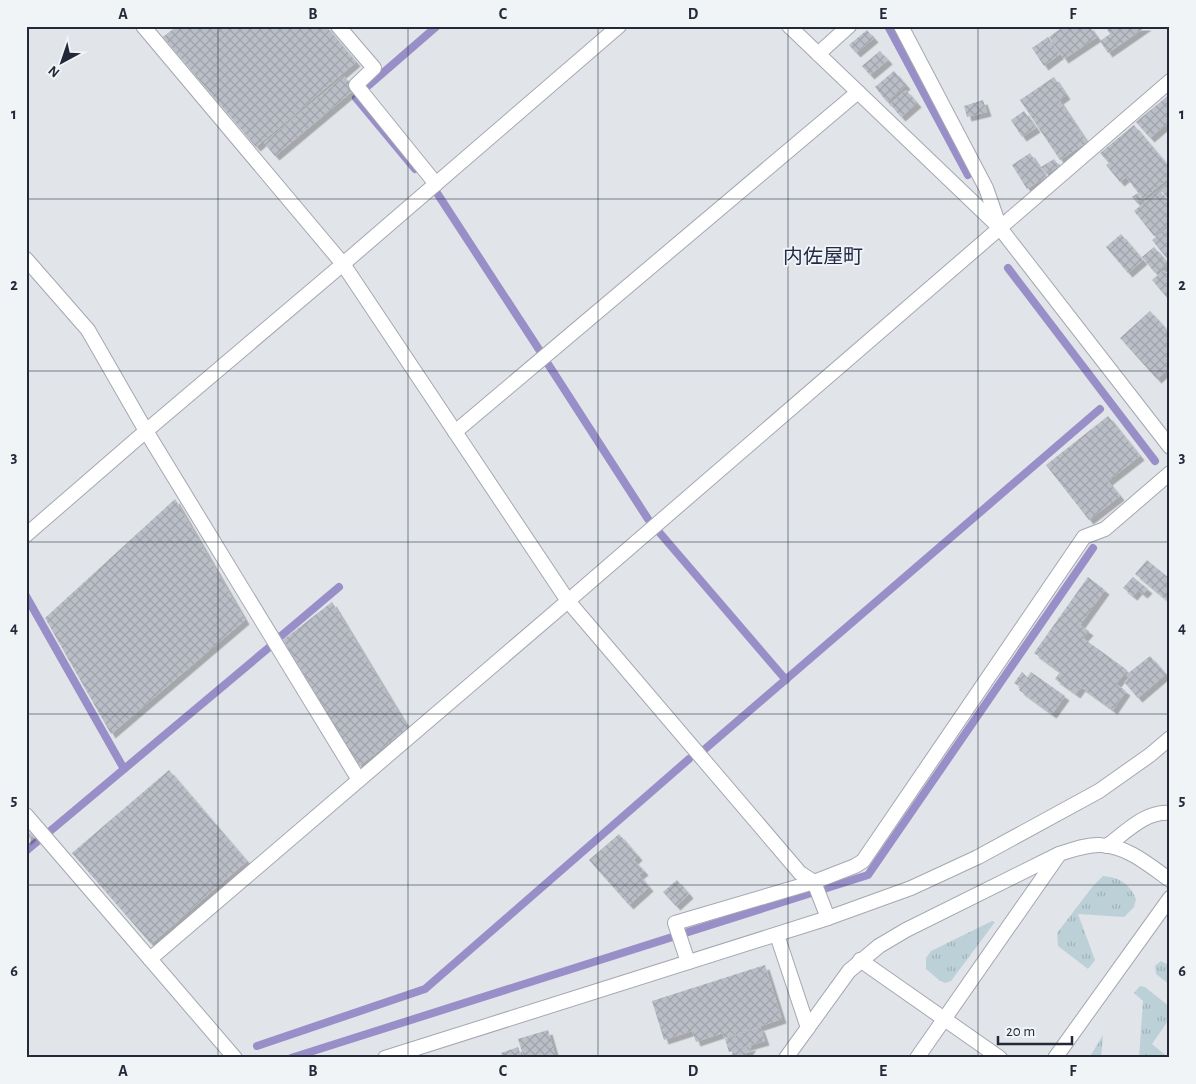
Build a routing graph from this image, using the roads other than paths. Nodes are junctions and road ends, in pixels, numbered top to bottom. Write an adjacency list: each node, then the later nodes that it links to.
1 (143, 26): 13 (street)
2 (338, 26): 10 (street)
3 (618, 26): 10 (street)
4 (789, 26): 7 (street)
5 (849, 26): 7 (street)
6 (901, 26): 11 (street)
7 (818, 54): 9 (street)
8 (1170, 81): 11 (street)
9 (858, 92): 11 (street); 15 (street)
10 (436, 184): 13 (street)
11 (1000, 228): 16 (street); 19 (street)
12 (26, 260): 14 (street)
13 (343, 264): 14 (street); 15 (street)
14 (146, 431): 18 (street); 21 (street)
15 (455, 432): 19 (street)
16 (1170, 447)
17 (1170, 473): 27 (street)
18 (26, 535)
19 (568, 601): 21 (street); 27 (street)
20 (1170, 738): 29 (street)
21 (359, 780): 31 (street)
22 (1170, 813): 24 (street)
23 (26, 815): 31 (street)
24 (1107, 846): 25 (street); 26 (street)
25 (1060, 854): 32 (street); 34 (street)
26 (1170, 880)
27 (816, 889): 29 (street); 33 (street)
28 (1170, 898): 41 (street)
29 (828, 918): 30 (street)
30 (777, 935): 33 (street); 35 (street)
31 (150, 959): 36 (street)
32 (860, 960): 34 (street); 35 (street)
33 (688, 962): 37 (street)
34 (944, 1019): 39 (street); 40 (street)
35 (808, 1028): 38 (street)
36 (235, 1058)
37 (385, 1058)
38 (786, 1058)
39 (916, 1058)
40 (1000, 1058)
41 (1055, 1058)

